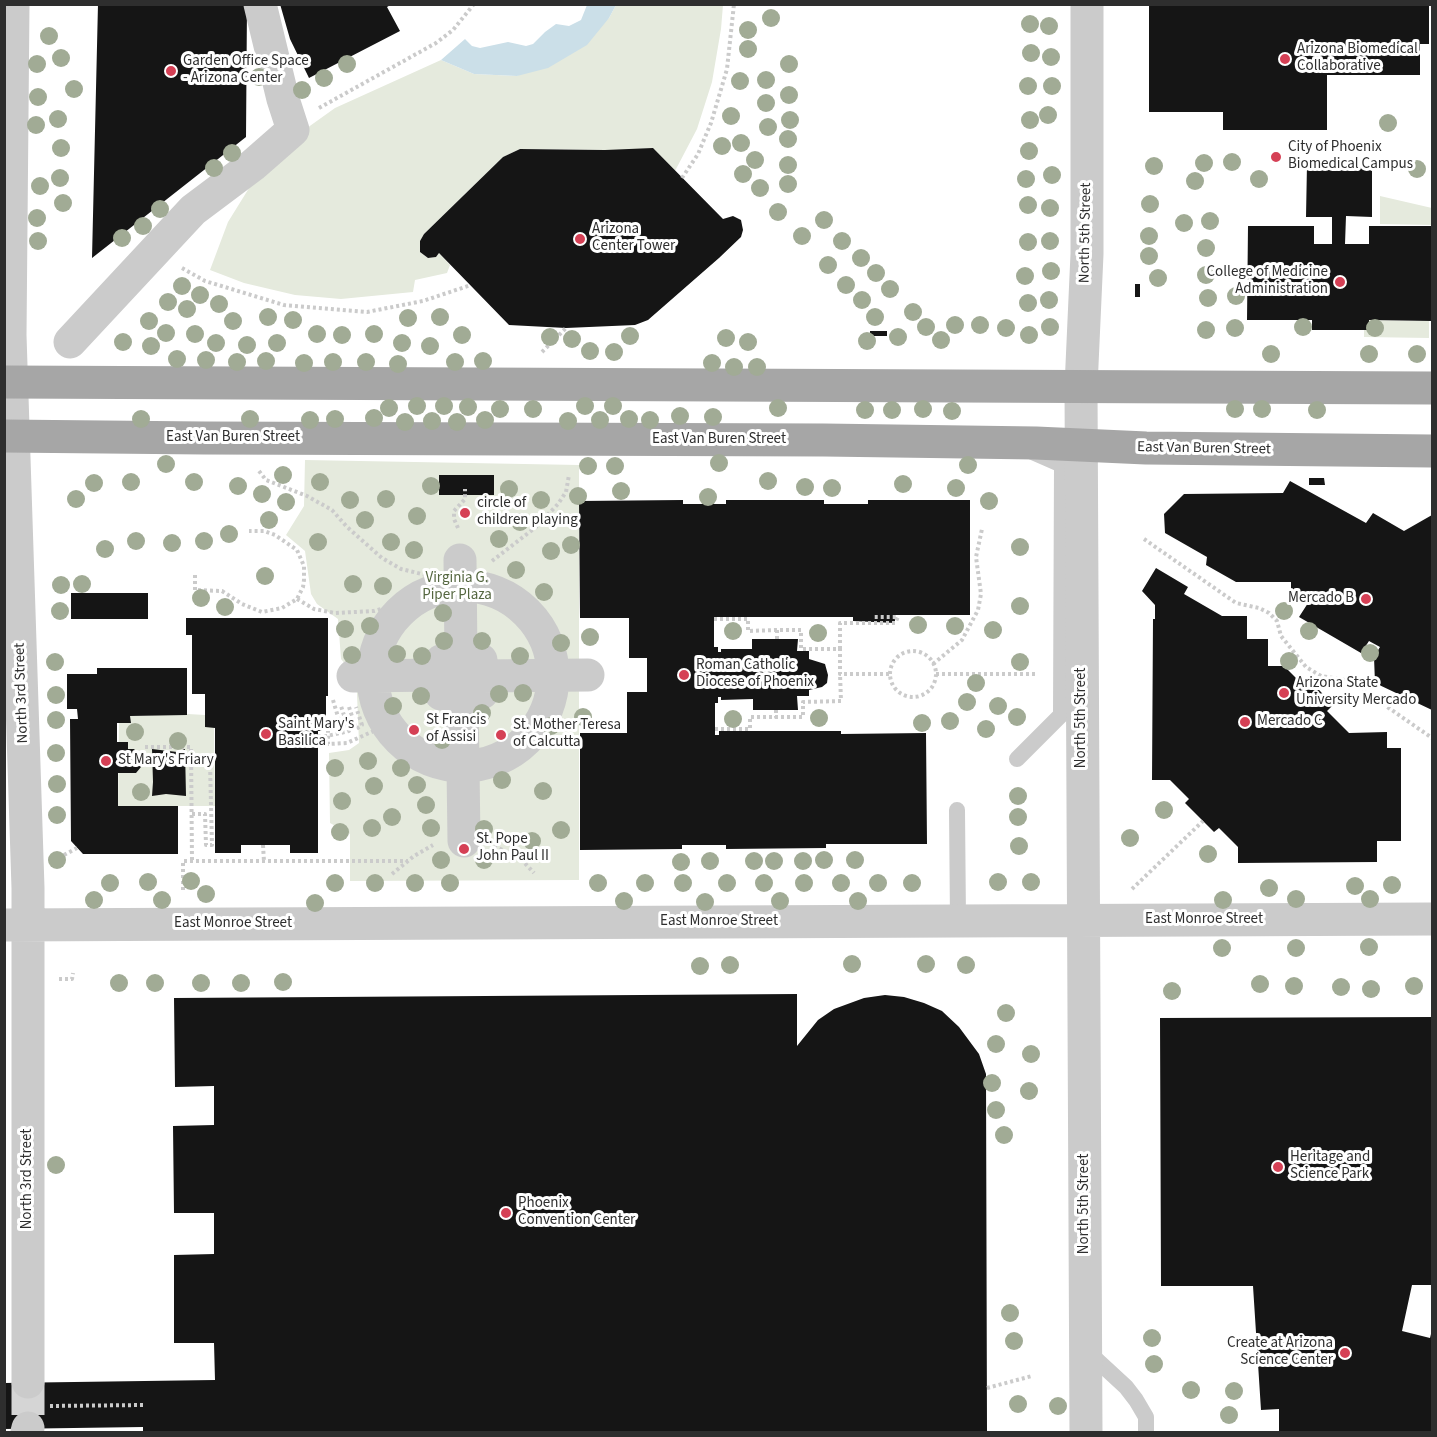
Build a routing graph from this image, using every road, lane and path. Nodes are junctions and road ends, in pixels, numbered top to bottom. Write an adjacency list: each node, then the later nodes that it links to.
1 (13, 4): 13 (street, North 3rd Street)
2 (260, 4): 6 (street)
3 (474, 4): 6 (path)
4 (734, 4): 7 (path)
5 (1087, 4): 14 (street, North 5th Street)
6 (293, 130): 8 (street)
7 (682, 178)
8 (155, 253): 9 (path); 11 (street)
9 (471, 285)
10 (566, 328): 12 (path)
11 (70, 342)
12 (537, 357)
13 (8, 382): 14 (main road); 16 (street, North 3rd Street)
14 (1081, 387): 15 (main road); 18 (street, North 5th Street)
15 (1432, 387)
16 (9, 436): 17 (main road, East Van Buren Street); 70 (street, North 3rd Street)
17 (1010, 442): 18 (main road, East Van Buren Street); 52 (lane)
18 (1082, 445): 19 (main road, East Van Buren Street); 69 (street, North 5th Street)
19 (1432, 451)
20 (257, 464): 27 (path)
21 (568, 475): 27 (path)
22 (465, 489): 23 (path)
23 (465, 499)
24 (982, 530): 36 (path)
25 (249, 531): 29 (path)
26 (1144, 539): 50 (path)
27 (460, 573): 30 (street); 41 (street); 44 (street)
28 (195, 575): 29 (path)
29 (297, 599): 30 (path)
30 (416, 599): 43 (street)
31 (873, 616): 35 (path)
32 (714, 619): 33 (path)
33 (777, 630): 34 (path); 35 (path)
34 (777, 639)
35 (840, 649): 37 (path)
36 (933, 664): 38 (path); 39 (path)
37 (840, 674): 38 (path); 46 (path)
38 (889, 674): 39 (path)
39 (936, 674): 40 (path)
40 (1038, 674)
41 (554, 675): 42 (street); 44 (street); 54 (street)
42 (588, 675)
43 (363, 676): 44 (street); 47 (street)
44 (461, 676): 54 (street)
45 (776, 710): 46 (path)
46 (776, 717): 48 (path)
47 (387, 725): 49 (path); 54 (street)
48 (715, 729)
49 (327, 736)
50 (1432, 738)
51 (145, 747): 56 (path)
52 (1017, 759)
53 (215, 762): 56 (path)
54 (463, 766): 58 (street)
55 (957, 810): 68 (lane)
56 (192, 814): 62 (path)
57 (1203, 821): 65 (path)
58 (464, 841)
59 (263, 846): 64 (path)
60 (77, 848): 61 (path)
61 (64, 855)
62 (192, 861): 64 (path); 66 (path)
63 (408, 861): 64 (path)
64 (264, 862)
65 (1140, 879)
66 (183, 890)
67 (1432, 919): 69 (street, East Monroe Street)
68 (958, 921): 69 (street, East Monroe Street); 70 (street, East Monroe Street)
69 (1083, 921): 73 (street, North 5th Street)
70 (17, 925): 77 (street, North 3rd Street)
71 (73, 972): 72 (path)
72 (58, 979)
73 (1085, 1350): 78 (street, North 5th Street); 79 (lane)
74 (1032, 1376): 75 (path)
75 (987, 1388)
76 (143, 1405): 77 (path)
77 (30, 1412)
78 (1086, 1432)
79 (1146, 1432)

